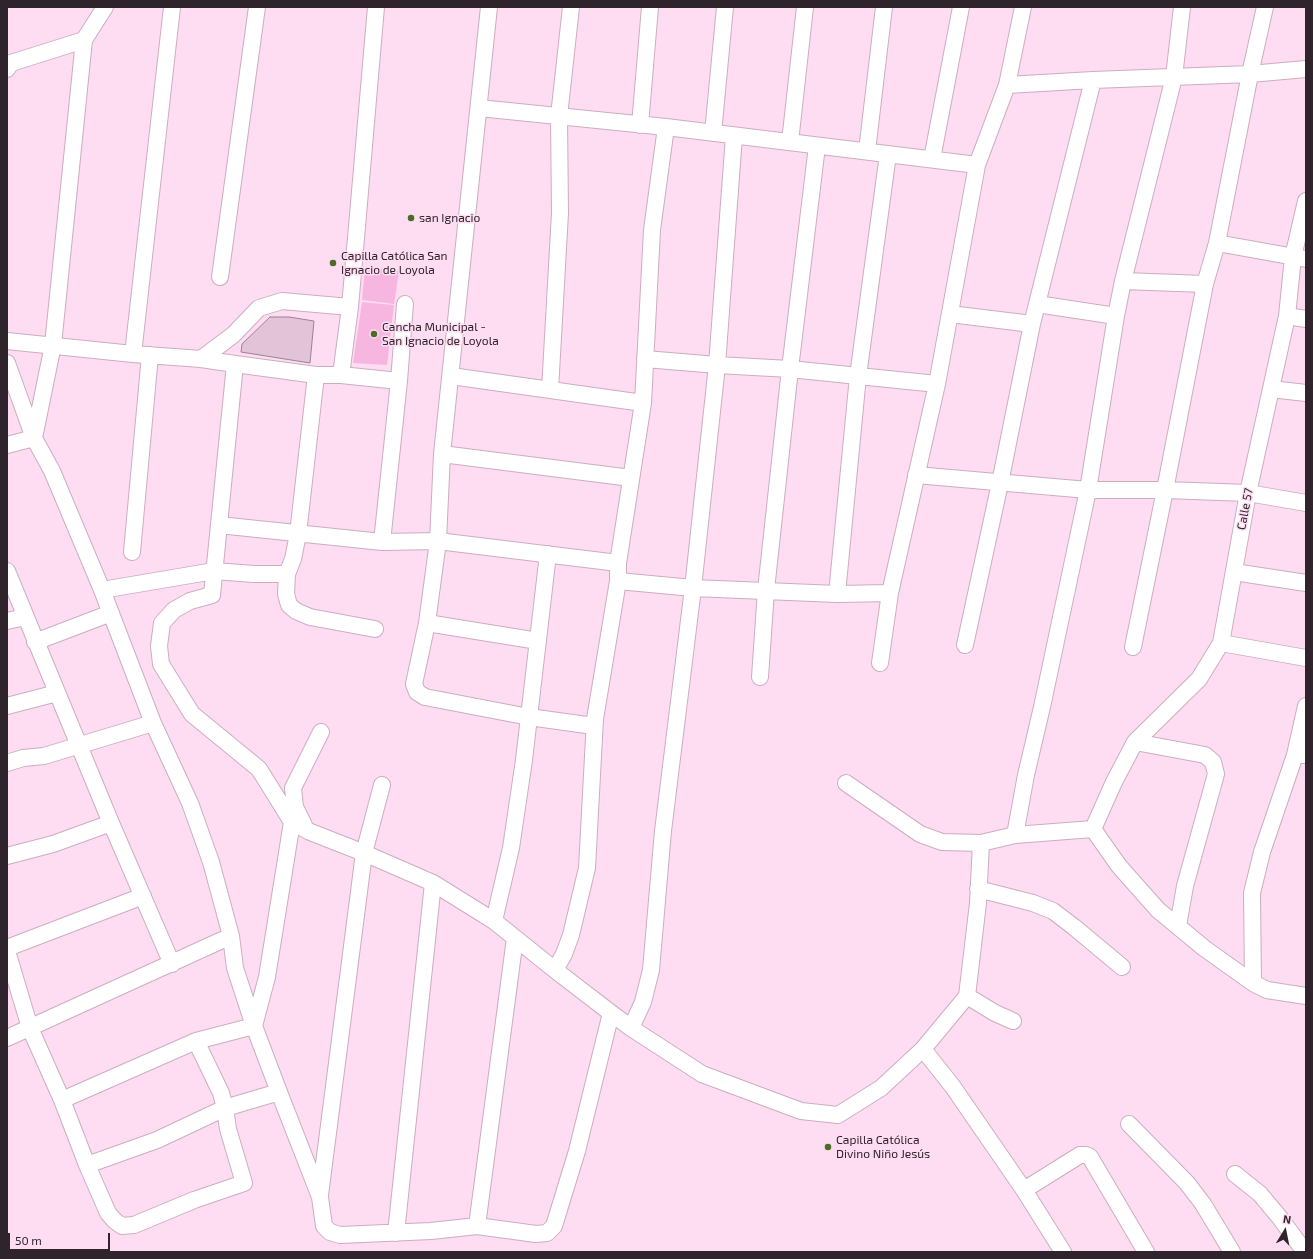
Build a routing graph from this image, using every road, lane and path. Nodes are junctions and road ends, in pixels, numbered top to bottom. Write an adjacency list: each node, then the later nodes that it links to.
1 (105, 7): 15 (street)
2 (172, 7): 50 (street)
3 (257, 7): 37 (street)
4 (376, 7): 42 (street)
5 (489, 7): 22 (street)
6 (571, 7): 23 (street)
7 (650, 7): 24 (street)
8 (725, 7): 26 (street)
9 (805, 7): 28 (street)
10 (884, 7): 30 (street)
11 (961, 7): 32 (street)
12 (1023, 7): 21 (street)
13 (1182, 7): 19 (street)
14 (1265, 7): 18 (street)
15 (84, 40): 16 (street); 49 (street)
16 (7, 68)
17 (1306, 69): 18 (street)
18 (1250, 74): 19 (street); 35 (street)
19 (1174, 77): 20 (street); 38 (street)
20 (1093, 80): 21 (street); 41 (street)
21 (1007, 85): 33 (street)
22 (479, 108): 23 (street); 60 (street)
23 (559, 116): 24 (street); 65 (street)
24 (640, 125): 25 (street)
25 (666, 127): 26 (street); 53 (street)
26 (713, 133): 27 (street)
27 (734, 136): 28 (street); 56 (street)
28 (790, 142): 29 (street)
29 (817, 146): 30 (street); 57 (street)
30 (867, 151): 31 (street)
31 (888, 154): 32 (street); 61 (street)
32 (932, 159): 33 (street)
33 (977, 165): 43 (street)
34 (1306, 201): 36 (street, Calle 57)
35 (1216, 243): 36 (street); 39 (street)
36 (1300, 258): 45 (street, Calle 57)
37 (220, 277)
38 (1123, 281): 39 (street); 44 (street)
39 (1205, 284): 75 (street)
40 (405, 304): 62 (street)
41 (1037, 304): 44 (street); 47 (street)
42 (350, 307): 52 (street); 59 (street)
43 (950, 314): 47 (street); 63 (street)
44 (1116, 316): 74 (street)
45 (1287, 316): 46 (street); 64 (street, Calle 57)
46 (1306, 319)
47 (1032, 324): 73 (street)
48 (7, 341): 49 (street)
49 (53, 345): 50 (street); 68 (street)
50 (133, 354): 51 (street)
51 (150, 355): 52 (street); 82 (street)
52 (201, 359): 55 (street)
53 (645, 359): 56 (street); 67 (street)
54 (7, 363): 68 (street)
55 (235, 364): 58 (street); 78 (street)
56 (717, 365): 57 (street); 91 (street)
57 (790, 369): 61 (street); 93 (street)
58 (316, 374): 59 (street); 79 (street)
59 (341, 375): 62 (street)
60 (450, 376): 65 (street); 70 (street)
61 (858, 376): 63 (street); 95 (street)
62 (399, 381): 81 (street)
63 (937, 384): 71 (street)
64 (1271, 389): 66 (street); 76 (street, Calle 57)
65 (550, 390): 67 (street)
66 (1306, 393)
67 (643, 403): 72 (street)
68 (34, 438): 69 (street); 92 (street)
69 (7, 445)
70 (442, 454): 72 (street); 80 (street)
71 (916, 475): 73 (street); 94 (street)
72 (631, 478): 84 (street)
73 (1000, 483): 74 (street); 104 (street)
74 (1088, 490): 75 (street); 126 (street)
75 (1166, 490): 76 (street); 105 (street)
76 (1248, 493): 77 (street); 87 (street, Calle 57)
77 (1306, 504)
78 (219, 525): 79 (street); 85 (street)
79 (298, 534): 81 (street); 88 (street)
80 (438, 541): 81 (street); 83 (street); 99 (street)
81 (382, 542)
82 (132, 552)
83 (548, 554): 84 (street); 101 (street)
84 (618, 563): 89 (street)
85 (214, 570): 88 (street); 92 (street); 122 (street)
86 (7, 571): 97 (street)
87 (1234, 572): 90 (street); 103 (street, Calle 57)
88 (287, 574): 100 (street)
89 (618, 581): 91 (street); 114 (street)
90 (1306, 583)
91 (693, 588): 93 (street); 149 (street)
92 (102, 590): 96 (street)
93 (766, 590): 95 (street); 108 (street)
94 (890, 593): 95 (street); 107 (street)
95 (837, 594)
96 (111, 612): 102 (street); 113 (street)
97 (25, 617): 98 (street); 102 (street)
98 (7, 621)
99 (427, 622): 101 (street); 112 (street)
100 (375, 629)
101 (538, 641): 112 (street)
102 (35, 642): 109 (street)
103 (1221, 643): 106 (street); 116 (street, Calle 57)
104 (965, 645)
105 (1133, 647)
106 (1306, 658)
107 (880, 663)
108 (760, 677)
109 (57, 693): 110 (street); 117 (street)
110 (7, 706)
111 (1306, 706): 118 (street)
112 (529, 717): 114 (street); 133 (street)
113 (153, 723): 117 (street); 135 (street)
114 (594, 726): 141 (street)
115 (321, 732): 125 (street)
116 (1135, 742): 124 (street, Calle 57); 134 (street)
117 (79, 746): 119 (street); 123 (street)
118 (1300, 755): 142 (street)
119 (7, 762)
120 (846, 784): 127 (street)
121 (382, 785): 128 (street)
122 (292, 822): 125 (street); 147 (street)
123 (111, 823): 129 (street); 132 (street)
124 (1092, 829): 126 (street); 134 (street)
125 (308, 831): 128 (street)
126 (1015, 835): 127 (street)
127 (981, 843): 131 (street)
128 (364, 853): 130 (street); 160 (street)
129 (7, 856)
130 (433, 883): 133 (street); 162 (street)
131 (978, 890): 140 (street); 143 (street)
132 (142, 896): 137 (street); 139 (street)
133 (494, 921): 136 (street)
134 (1178, 926): 142 (street)
135 (231, 936): 139 (street); 147 (street)
136 (515, 938): 141 (street); 161 (street)
137 (7, 948)
138 (7, 951): 148 (street)
139 (172, 964): 148 (street)
140 (1122, 967)
141 (554, 970): 145 (street)
142 (1253, 983): 144 (street)
143 (967, 996): 146 (street); 152 (street)
144 (1306, 996)
145 (611, 1013): 149 (street); 161 (street)
146 (1013, 1021)
147 (254, 1026): 151 (street); 153 (street)
148 (30, 1028): 150 (street); 154 (street)
149 (631, 1028): 152 (street)
150 (7, 1038)
151 (196, 1042): 154 (street); 155 (street)
152 (923, 1049): 159 (street)
153 (279, 1092): 155 (street); 160 (street)
154 (62, 1100): 157 (street)
155 (225, 1108): 157 (street); 157 (street)
156 (1129, 1124): 165 (street)
157 (87, 1165)
158 (1234, 1174): 166 (street)
159 (1024, 1190): 163 (street); 164 (street)
160 (320, 1197): 162 (street)
161 (477, 1226): 162 (street)
162 (396, 1233)
163 (1063, 1252)
164 (1146, 1252)
165 (1232, 1252)
166 (1305, 1252)

